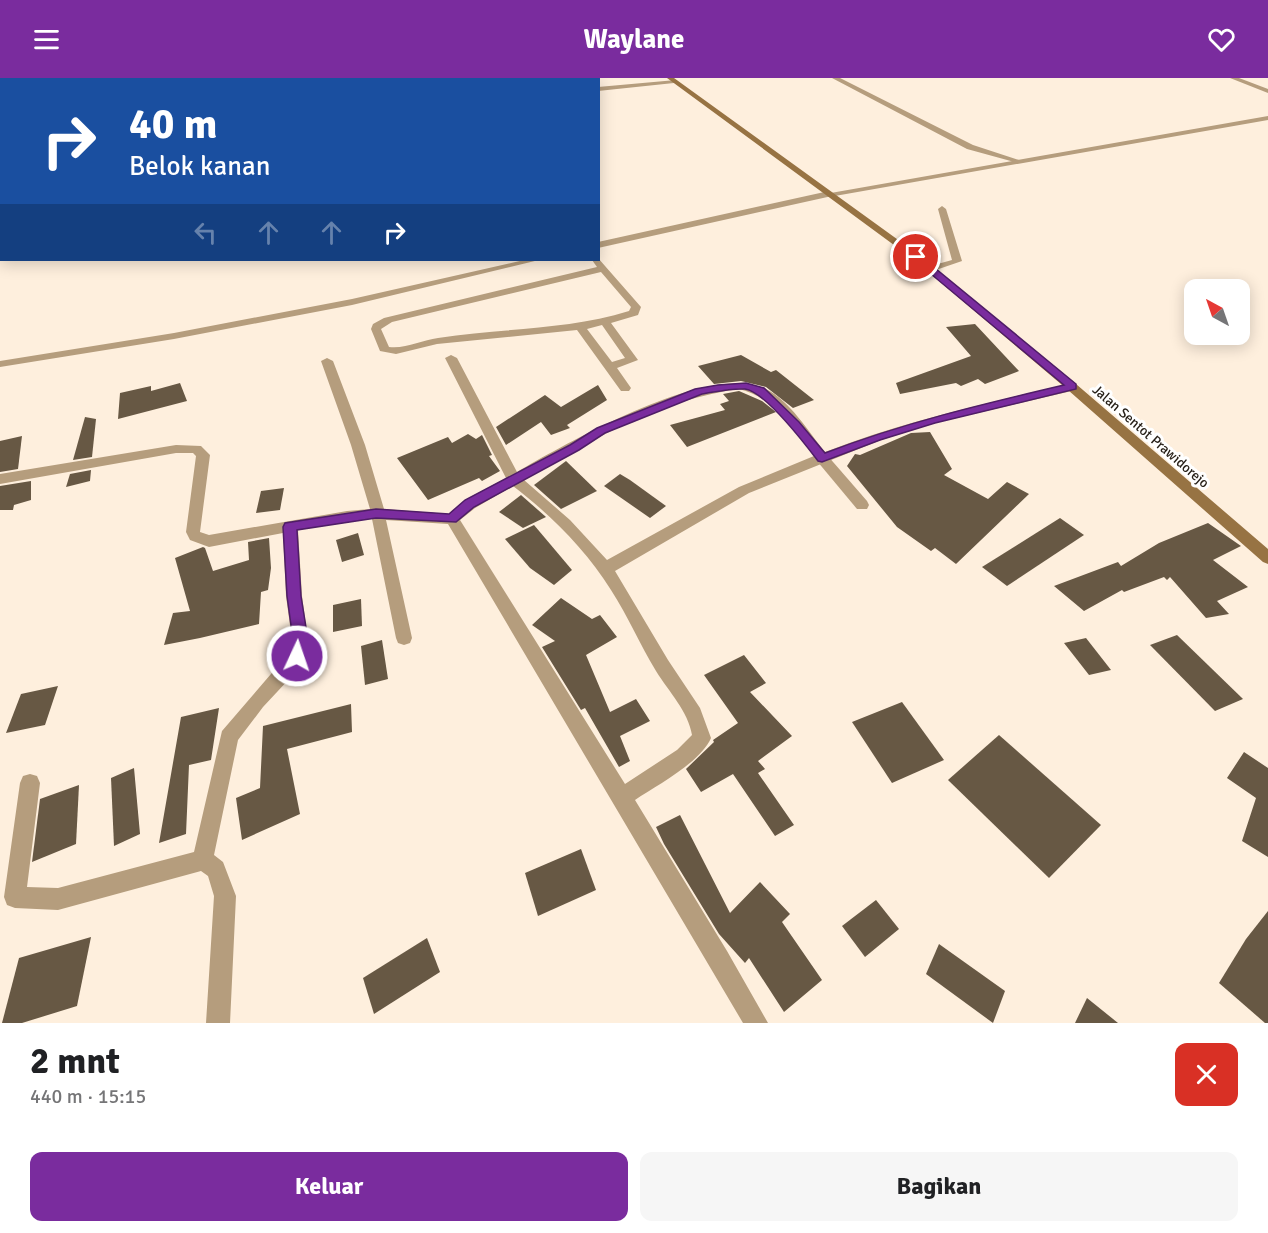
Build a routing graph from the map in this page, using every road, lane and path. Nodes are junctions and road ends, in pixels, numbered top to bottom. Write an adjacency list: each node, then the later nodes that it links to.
1 (835, 78): 7 (street)
2 (1233, 78): 5 (street)
3 (672, 80): 4 (street); 8 (main road, Jalan Sentot Prawidorejo)
4 (600, 89)
5 (1268, 91)
6 (1268, 118): 7 (street)
7 (1018, 161): 8 (street)
8 (829, 194): 10 (street); 13 (main road, Jalan Sentot Prawidorejo)
9 (942, 209): 13 (street)
10 (600, 245)
11 (530, 261): 18 (street)
12 (600, 264): 14 (street); 15 (street)
13 (930, 269): 20 (main road, Jalan Sentot Prawidorejo)
14 (604, 321): 15 (street); 19 (street)
15 (579, 325): 19 (street)
16 (451, 358): 24 (street)
17 (327, 361): 26 (street)
18 (0, 364)
19 (609, 367): 21 (street)
20 (1072, 387): 22 (street); 29 (main road, Jalan Sentot Prawidorejo)
21 (625, 388)
22 (822, 458): 24 (street); 25 (street); 30 (street)
23 (0, 478): 28 (street)
24 (514, 480): 27 (street); 30 (street)
25 (862, 505)
26 (376, 514): 27 (street); 28 (street); 31 (street)
27 (452, 519): 33 (street)
28 (290, 527): 34 (street)
29 (1268, 558)
30 (605, 569): 33 (street)
31 (404, 638)
32 (30, 783): 35 (street)
33 (621, 798): 37 (street)
34 (203, 860): 35 (street); 36 (street)
35 (8, 899)
36 (218, 1023)
37 (756, 1023)

